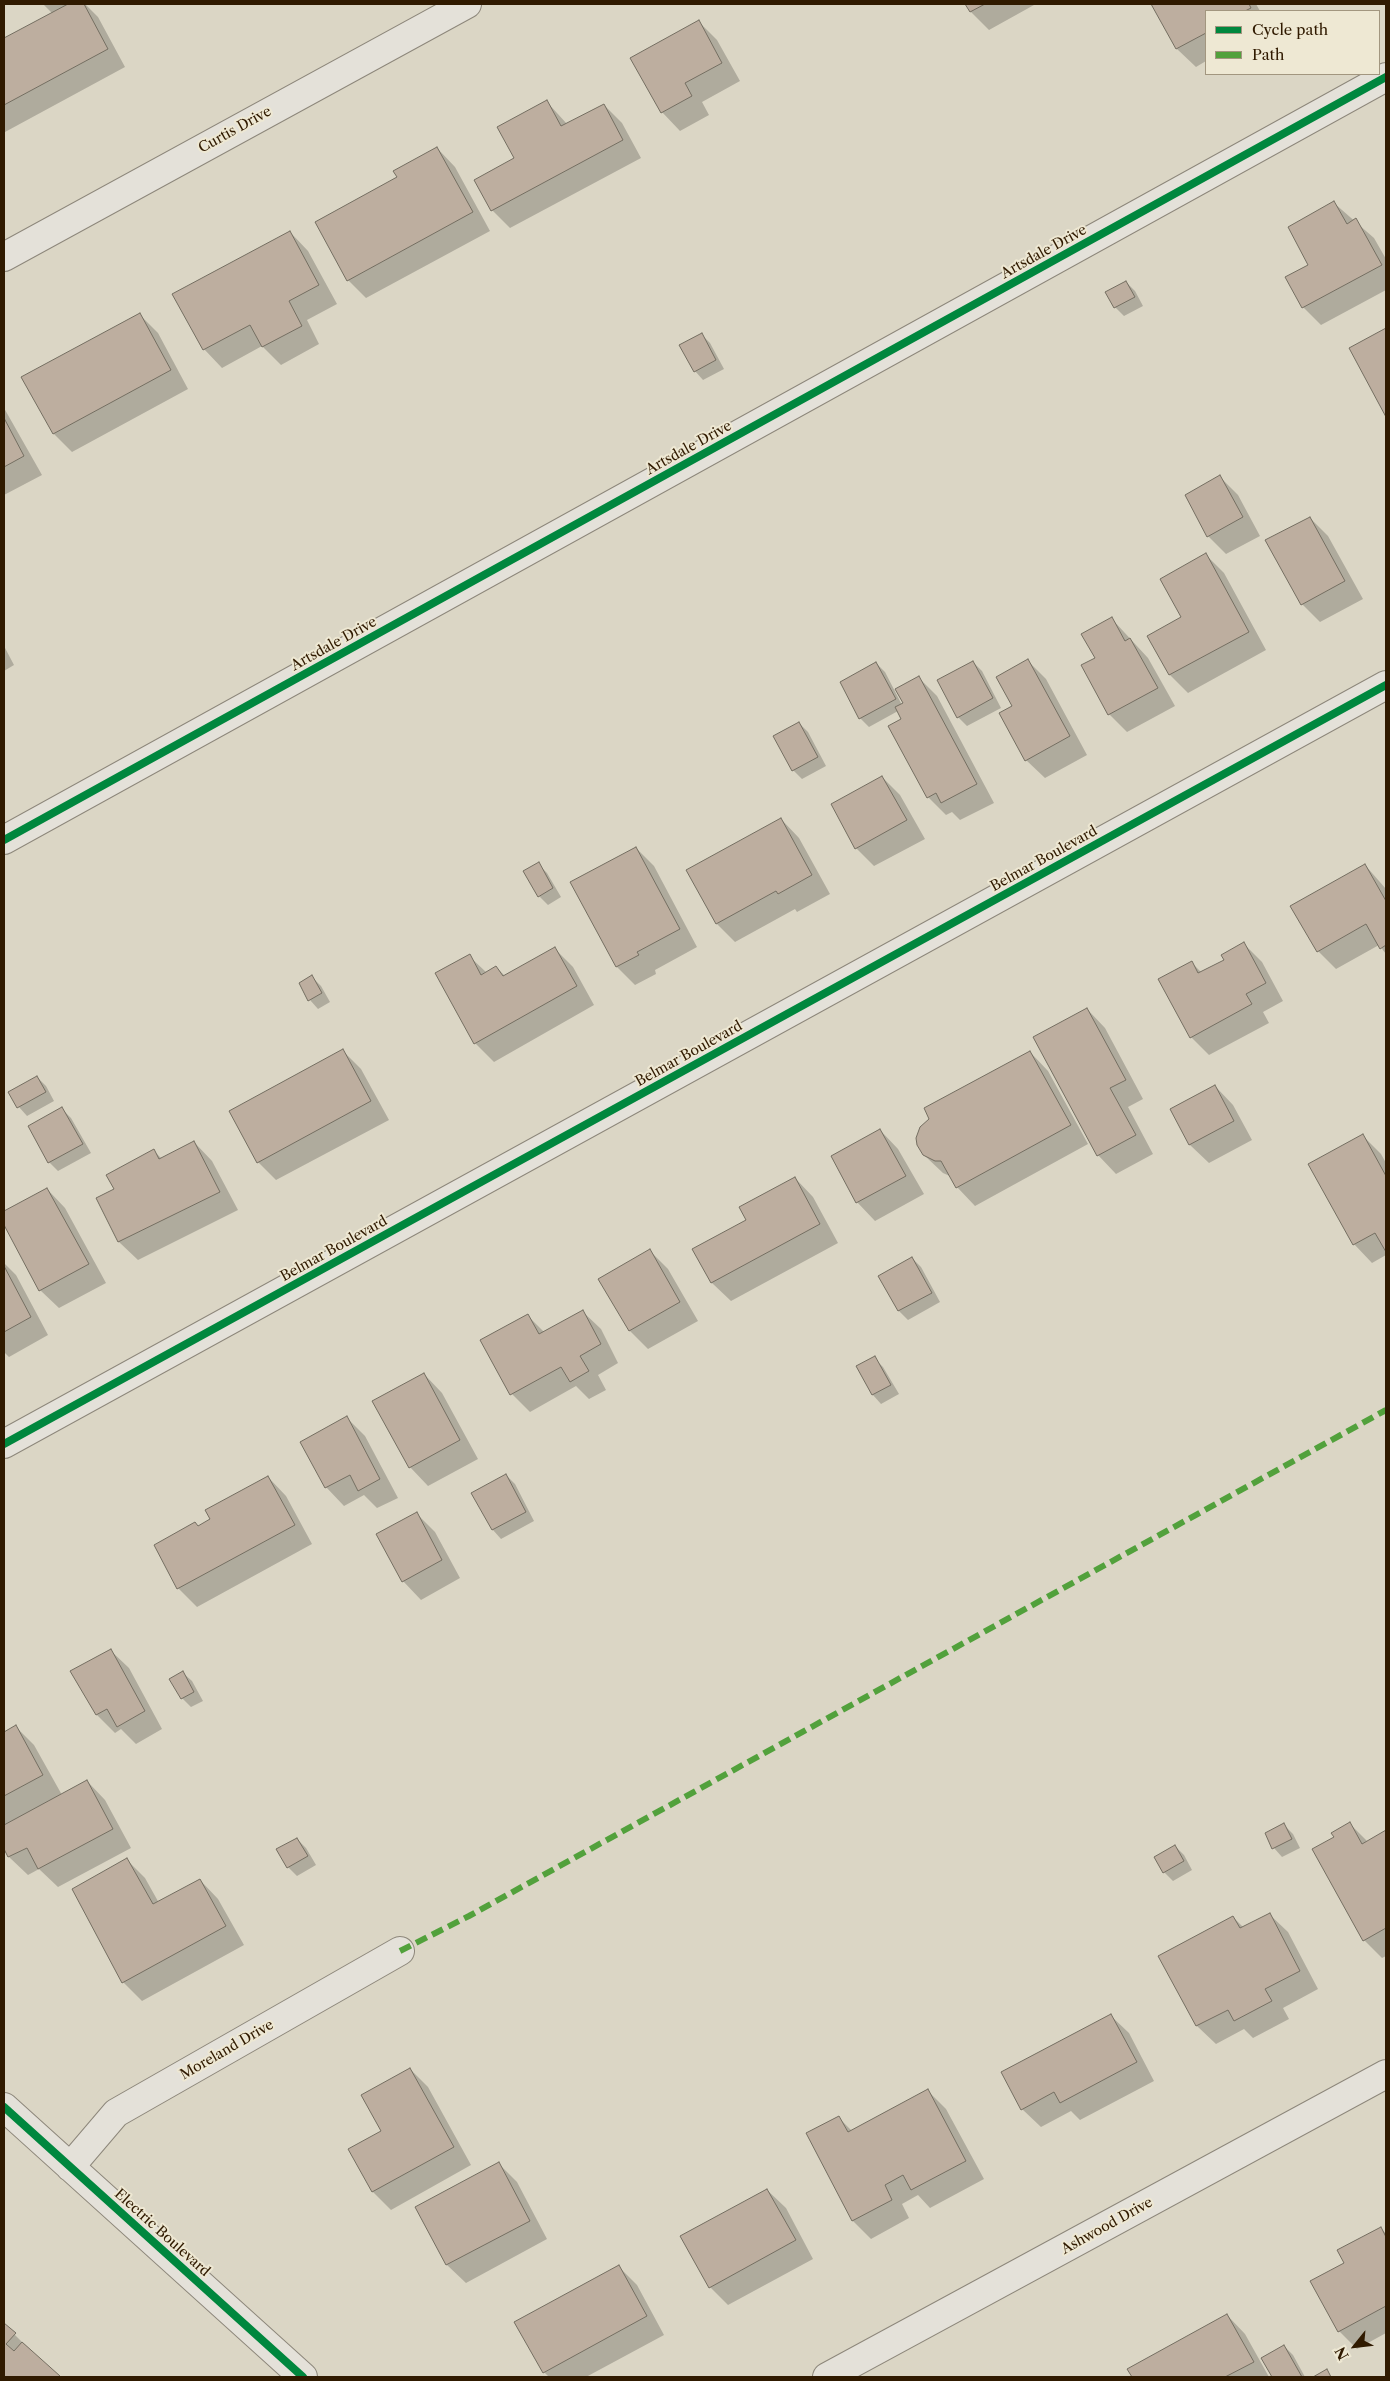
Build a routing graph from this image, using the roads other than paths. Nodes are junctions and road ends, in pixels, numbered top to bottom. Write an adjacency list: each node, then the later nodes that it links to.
1 (467, 4): 3 (street, Curtis Drive)
2 (1386, 77): 5 (street, Artsdale Drive)
3 (4, 257)
4 (1386, 685): 6 (street, Belmar Boulevard)
5 (4, 840)
6 (4, 1444)
7 (400, 1951): 10 (street, Moreland Drive)
8 (1386, 2074): 12 (street, Ashwood Drive)
9 (4, 2107): 10 (street, Electric Boulevard)
10 (70, 2167): 11 (street, Electric Boulevard)
11 (303, 2377)
12 (827, 2377)

